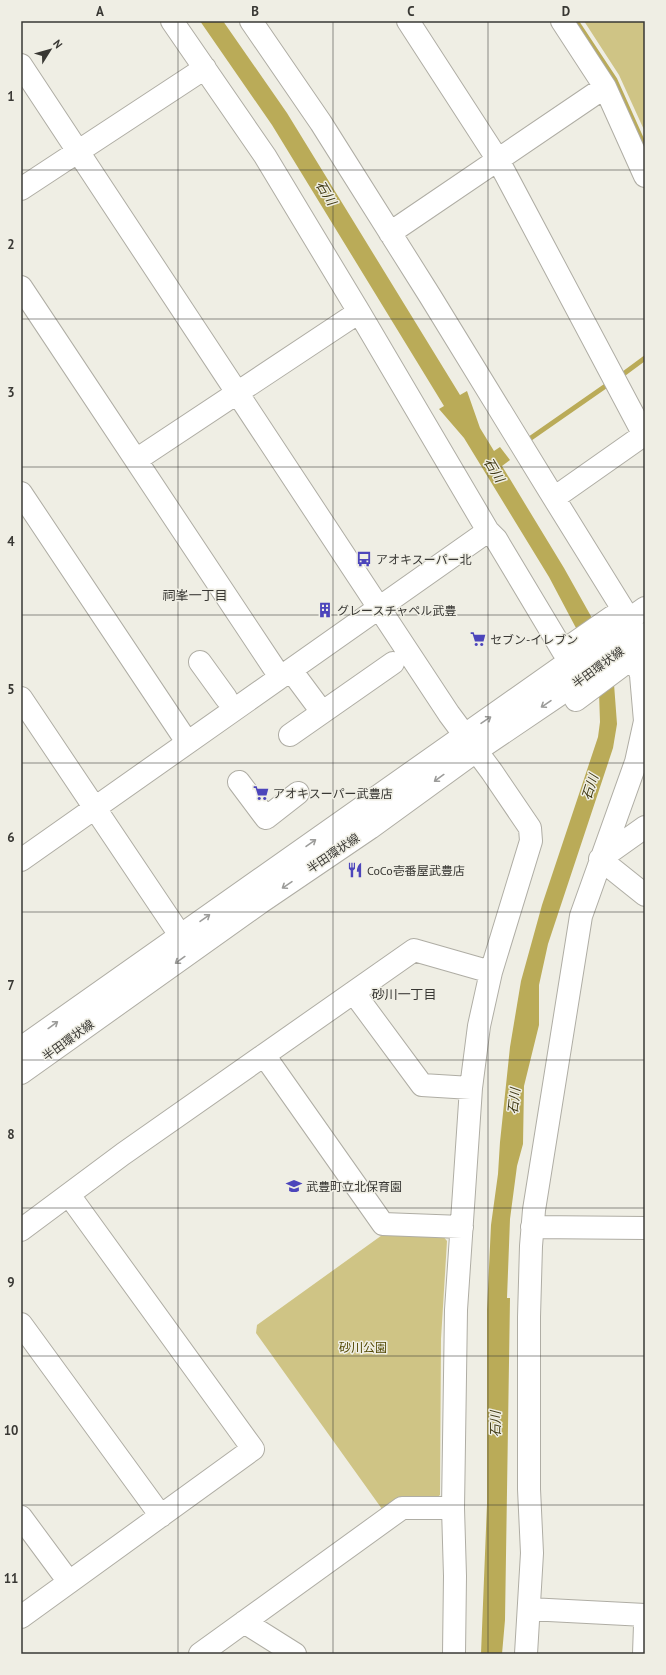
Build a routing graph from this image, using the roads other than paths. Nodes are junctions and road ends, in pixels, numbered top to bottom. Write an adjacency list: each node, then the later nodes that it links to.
1 (172, 21): 6 (street)
2 (251, 21): 12 (street)
3 (408, 21): 9 (street)
4 (562, 21): 7 (street)
5 (21, 65): 8 (street)
6 (205, 68): 8 (street); 14 (street)
7 (605, 88): 9 (street); 10 (street)
8 (78, 152): 11 (street); 15 (street)
9 (498, 160): 12 (street); 16 (street)
10 (645, 176)
11 (21, 189)
12 (390, 234): 19 (street)
13 (21, 287): 17 (street)
14 (359, 312): 15 (street); 21 (street)
15 (237, 393): 17 (street); 22 (street)
16 (644, 435): 19 (street)
17 (136, 460): 27 (street)
18 (21, 493): 20 (street)
19 (554, 498): 23 (street)
20 (28, 520): 31 (street)
21 (488, 531): 22 (street); 24 (street)
22 (379, 608): 27 (street); 32 (street)
23 (629, 632): 24 (street, 半田環状線); 32 (street, 半田環状線, one-way to 32); 37 (street)
24 (567, 656): 32 (street, 半田環状線, one-way to 24)
25 (200, 662): 27 (street)
26 (393, 663): 29 (street)
27 (281, 675): 29 (street); 31 (street)
28 (21, 698): 35 (street)
29 (322, 712): 30 (street)
30 (290, 735)
31 (187, 742): 35 (street)
32 (470, 743): 40 (street, 半田環状線, one-way to 32); 41 (street); 45 (street, 半田環状線, one-way to 45)
33 (239, 782): 34 (street)
34 (298, 793)
35 (94, 808): 38 (street); 40 (street)
36 (645, 827): 37 (street)
37 (600, 859): 39 (street); 49 (street)
38 (21, 860)
39 (645, 894)
40 (180, 935): 43 (street, 半田環状線, one-way to 40)
41 (491, 972): 42 (street); 46 (street)
42 (354, 993): 44 (street); 46 (street)
43 (21, 1048)
44 (264, 1055): 47 (street); 48 (street)
45 (21, 1074)
46 (470, 1088): 48 (street)
47 (69, 1195): 51 (street); 54 (street)
48 (462, 1227): 53 (street)
49 (532, 1227): 50 (street); 57 (street)
50 (645, 1228)
51 (21, 1230)
52 (21, 1324): 54 (street)
53 (453, 1508): 60 (street); 64 (street)
54 (161, 1516): 56 (street)
55 (21, 1517): 56 (street)
56 (69, 1582): 59 (street)
57 (530, 1609): 58 (street); 65 (street)
58 (645, 1615)
59 (21, 1617)
60 (244, 1622): 62 (street); 63 (street)
61 (645, 1625): 66 (street)
62 (200, 1654)
63 (294, 1654)
64 (454, 1654)
65 (526, 1654)
66 (644, 1654)

